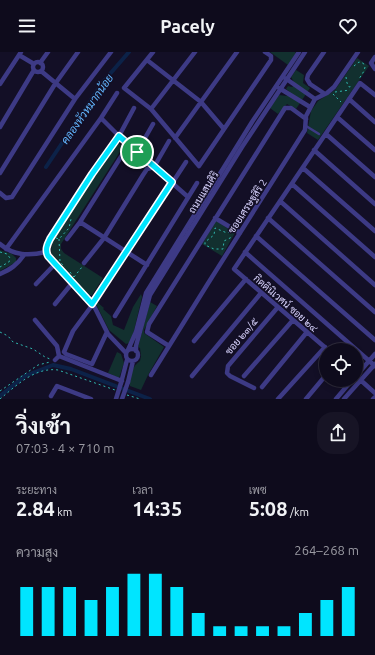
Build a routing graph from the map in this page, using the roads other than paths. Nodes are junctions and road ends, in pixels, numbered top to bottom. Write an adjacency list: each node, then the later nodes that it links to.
1 (48, 52): 14 (street)
2 (78, 52): 22 (street)
3 (110, 52): 27 (street)
4 (153, 52): 13 (street)
5 (196, 52): 20 (street)
6 (237, 52): 30 (street)
7 (265, 52): 41 (street)
8 (324, 52): 25 (street)
9 (358, 52): 25 (street, ซอยเศรษฐสิริ 2)
10 (20, 53): 15 (street); 21 (street)
11 (302, 53): 19 (street, ถนนแสนศิริ)
12 (375, 57): 16 (street)
13 (147, 60): 20 (street); 33 (street)
14 (40, 63): 15 (street); 18 (street)
15 (34, 64): 17 (street)
16 (375, 69)
17 (34, 70): 18 (street); 40 (street)
18 (41, 71): 22 (street)
19 (284, 78): 23 (street, ถนนแสนศิริ); 29 (street)
20 (173, 81): 30 (street); 33 (street)
21 (0, 84)
22 (56, 84): 27 (street); 54 (street)
23 (278, 87): 31 (street); 92 (street, ถนนแสนศิริ)
24 (117, 93): 35 (street)
25 (325, 94): 29 (street, ซอยเศรษฐสิริ 2)
26 (375, 95): 28 (street)
27 (75, 99): 59 (street)
28 (349, 99): 34 (street); 37 (street)
29 (315, 100): 31 (street, ซอยเศรษฐสิริ 2)
30 (201, 102): 41 (street); 45 (street)
31 (310, 107): 36 (street, ซอยเศรษฐสิริ 2)
32 (134, 108): 44 (street)
33 (151, 109): 45 (street)
34 (337, 117): 43 (street); 49 (street)
35 (101, 118): 44 (street); 72 (street)
36 (306, 119): 39 (street, ซอยเศรษฐสิริ 2); 63 (street)
37 (375, 122)
38 (153, 124): 50 (street)
39 (306, 126): 42 (lane); 67 (street, ซอยเศรษฐสิริ 2)
40 (0, 127)
41 (224, 129): 45 (street)
42 (319, 134)
43 (326, 134): 48 (street); 55 (street)
44 (119, 136): 47 (street); 73 (street)
45 (175, 138)
46 (169, 141): 52 (street)
47 (129, 144): 50 (street); 65 (street)
48 (314, 150): 53 (street); 62 (street)
49 (375, 150)
50 (137, 152): 52 (street)
51 (186, 162): 56 (street)
52 (154, 166): 56 (street); 69 (street)
53 (303, 168): 58 (street); 66 (street)
54 (0, 173)
55 (375, 177)
56 (172, 182): 60 (street); 74 (street)
57 (197, 183): 60 (street)
58 (292, 184): 61 (street); 77 (street)
59 (0, 192)
60 (188, 197): 80 (street)
61 (280, 201): 64 (street); 85 (street)
62 (375, 204)
63 (215, 218): 67 (street); 100 (street)
64 (268, 218): 68 (street); 90 (street)
65 (80, 222): 69 (street); 70 (street)
66 (375, 231)
67 (240, 233): 100 (street, ซอยเศรษฐสิริ 2)
68 (256, 236): 75 (street); 97 (street)
69 (104, 238): 74 (street); 78 (street)
70 (67, 239)
71 (0, 244): 72 (street)
72 (6, 249): 76 (street)
73 (46, 252): 76 (street); 79 (street)
74 (126, 252): 80 (street); 88 (street)
75 (245, 252): 82 (street, กิตตินิเวศน์ ซอย ๒๔); 109 (street)
76 (24, 255): 81 (street)
77 (375, 257)
78 (84, 263)
79 (55, 264): 83 (street); 84 (street)
80 (147, 265): 91 (street)
81 (0, 274)
82 (246, 279): 86 (street, กิตตินิเวศน์ ซอย ๒๔); 98 (street)
83 (73, 280): 87 (street); 88 (street)
84 (36, 284)
85 (375, 285)
86 (261, 293): 89 (street, กิตตินิเวศน์ ซอย ๒๔); 113 (street)
87 (55, 304)
88 (92, 304): 95 (street); 95 (street)
89 (278, 307): 94 (street, กิตตินิเวศน์ ซอย ๒๔); 122 (street, ซอย ๒๓/๕)
90 (375, 312)
91 (115, 316)
92 (142, 316): 101 (street, ถนนแสนศิริ); 102 (street, ถนนแสนศิริ)
93 (35, 320): 104 (street)
94 (293, 320): 96 (street, กิตตินิเวศน์ ซอย ๒๔); 114 (street)
95 (107, 332): 102 (street)
96 (307, 332): 99 (street, กิตตินิเวศน์ ซอย ๒๔); 119 (street)
97 (375, 340)
98 (194, 341)
99 (319, 343)
100 (169, 346): 112 (street, ซอยเศรษฐสิริ 2)
101 (136, 351): 102 (street); 108 (street)
102 (127, 352): 107 (street)
103 (375, 354): 109 (street)
104 (59, 356): 106 (street); 116 (street)
105 (319, 356): 128 (street)
106 (55, 360)
107 (127, 360): 108 (street); 116 (street)
108 (133, 361): 127 (street, bridge)
109 (369, 361): 110 (street); 111 (street)
110 (375, 365): 115 (street)
111 (363, 368)
112 (151, 375)
113 (192, 376)
114 (244, 376)
115 (363, 378)
116 (121, 382): 126 (street, bridge)
117 (363, 382): 123 (street)
118 (319, 383): 129 (street)
119 (262, 387)
120 (346, 387): 130 (street)
121 (355, 387): 131 (street)
122 (254, 388)
123 (375, 393)
124 (51, 396): 125 (street)
125 (91, 399)
126 (116, 399)
127 (122, 399)
128 (278, 399)
129 (306, 399)
130 (336, 399)
131 (344, 399)

